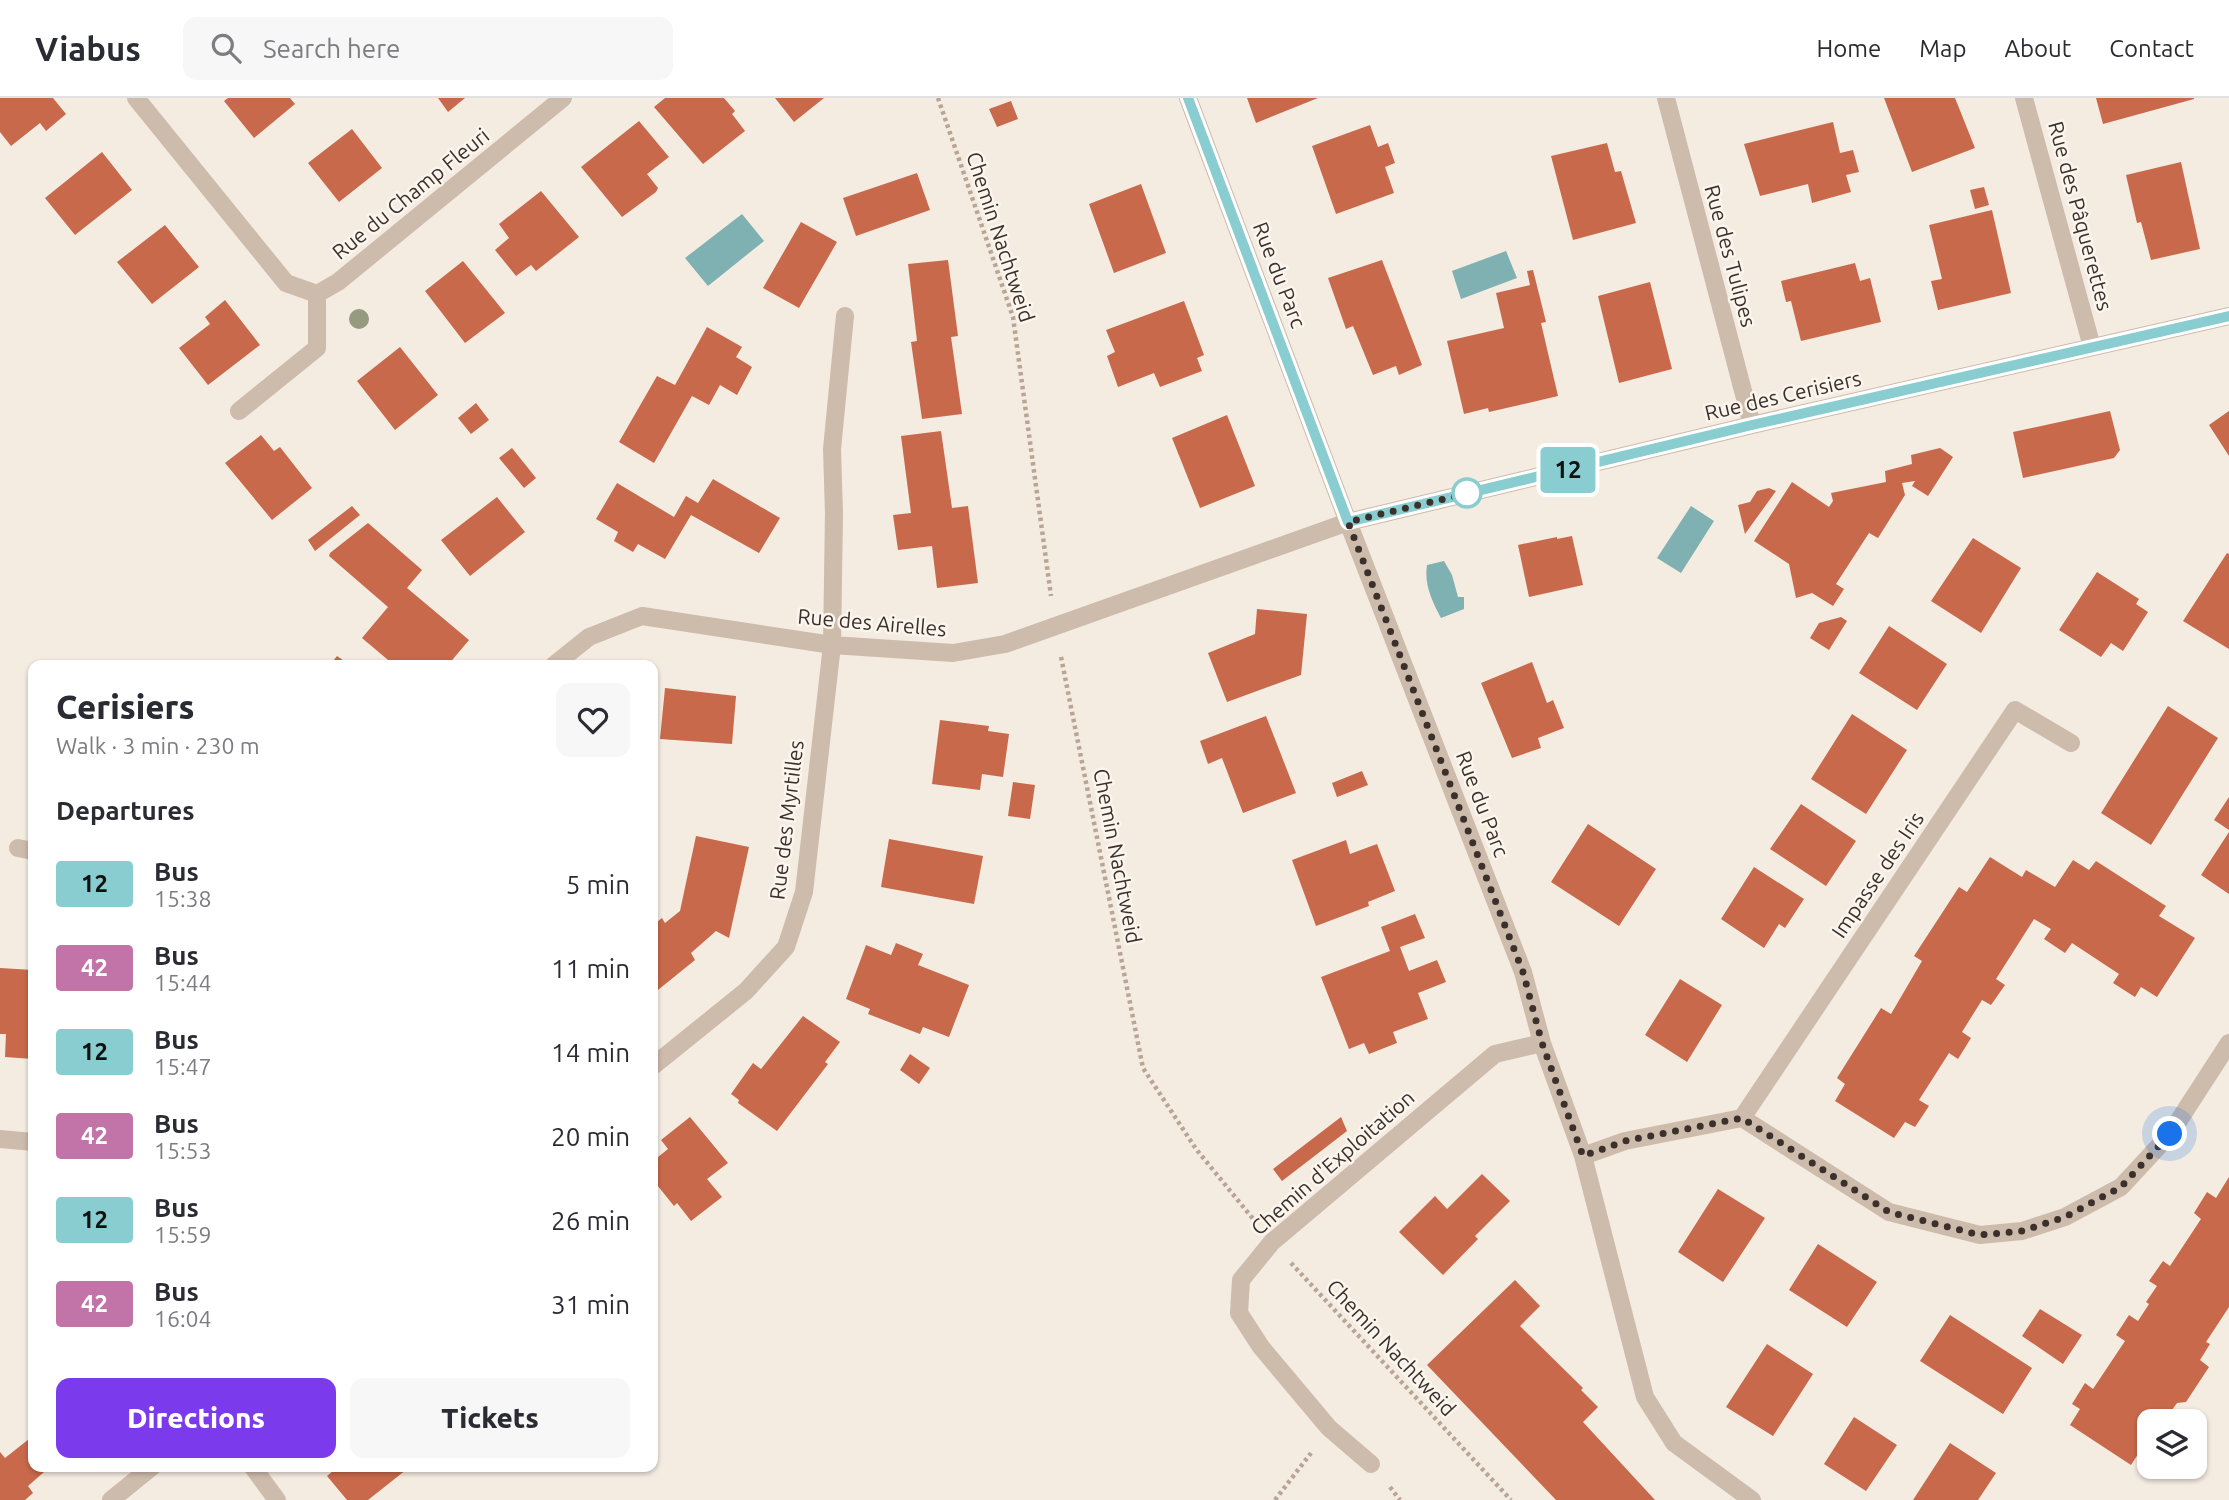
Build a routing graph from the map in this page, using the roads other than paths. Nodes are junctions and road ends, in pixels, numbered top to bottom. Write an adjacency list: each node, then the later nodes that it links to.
1 (136, 98): 6 (street)
2 (563, 98): 6 (street, Rue du Champ Fleuri)
3 (1188, 98): 12 (street, Rue du Parc)
4 (1666, 98): 11 (street, Rue des Tulipes)
5 (2024, 98): 9 (street, Rue des Pâquerettes)
6 (317, 294): 10 (street)
7 (845, 316): 13 (street, Rue des Myrtilles)
8 (2229, 316): 9 (street, Rue des Cerisiers)
9 (2092, 347): 11 (street, Rue des Cerisiers)
10 (239, 411)
11 (1752, 425): 12 (street, Rue des Cerisiers)
12 (1348, 522): 13 (street, Rue des Airelles); 16 (street, Rue du Parc)
13 (832, 645): 14 (street, Rue des Airelles); 18 (street, Rue des Myrtilles)
14 (560, 660)
15 (2071, 743): 19 (street, Impasse des Iris)
16 (1542, 1043): 22 (street, Rue du Parc); 23 (street, Chemin d'Exploitation)
17 (2229, 1043): 19 (street)
18 (658, 1062)
19 (1742, 1118): 22 (street)
20 (0, 1139): 21 (street)
21 (28, 1142)
22 (1583, 1156): 28 (street, Rue du Parc)
23 (1371, 1464)
24 (146, 1472): 26 (street)
25 (256, 1472): 27 (street)
26 (111, 1500)
27 (277, 1500)
28 (1752, 1500)

